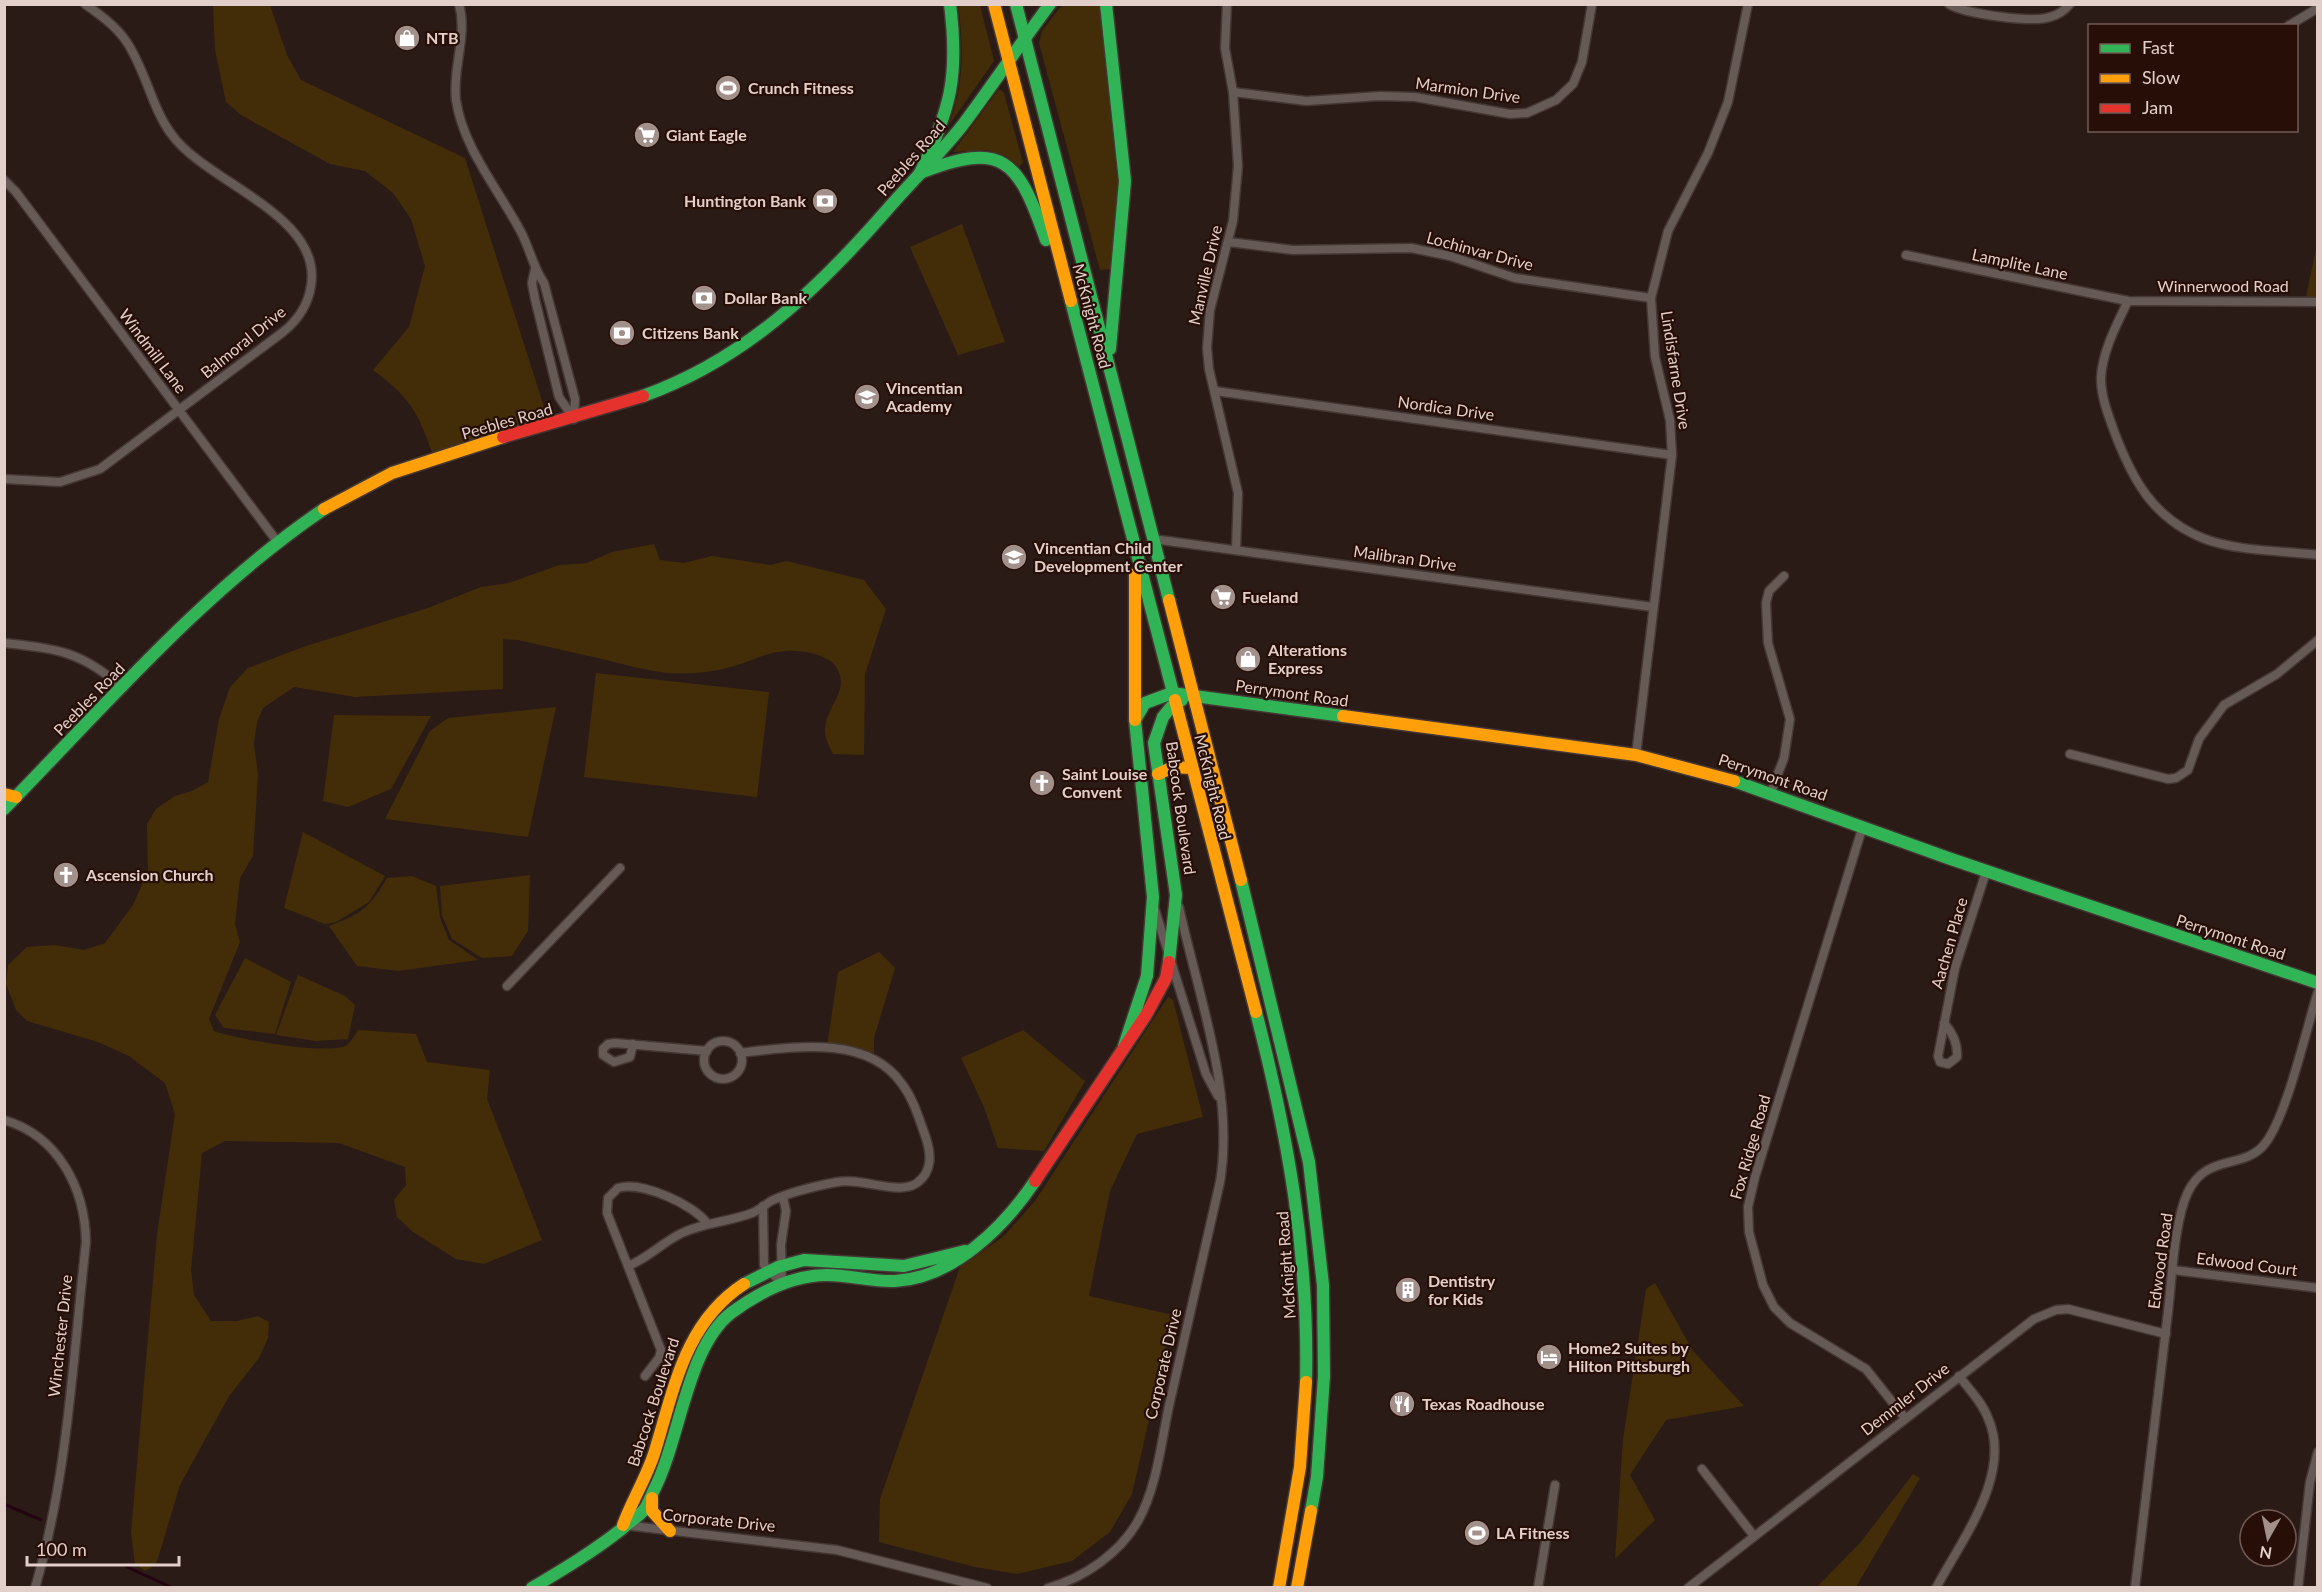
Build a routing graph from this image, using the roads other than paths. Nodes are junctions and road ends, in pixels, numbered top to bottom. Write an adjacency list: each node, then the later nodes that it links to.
1 (85, 4): 29 (street, Balmoral Drive)
2 (459, 4): 22 (street)
3 (950, 4): 18 (main road)
4 (994, 4): 16 (main road, McKnight Road)
5 (1016, 4): 15 (main road, McKnight Road)
6 (1050, 4): 15 (main road)
7 (1106, 4): 27 (main road)
8 (1227, 4): 17 (street, Manville Drive)
9 (1592, 4): 17 (street, Marmion Drive)
10 (1748, 4): 23 (street, Lindisfarne Drive)
11 (1949, 4): 12 (street)
12 (2070, 4)
13 (2318, 8): 14 (street)
14 (2291, 24)
15 (1024, 37): 16 (main road, Peebles Road); 27 (main road, McKnight Road)
16 (1008, 59): 18 (main road, Peebles Road); 26 (main road, McKnight Road)
17 (1233, 92): 20 (street, Manville Drive)
18 (920, 173): 26 (main road); 30 (main road, Peebles Road)
19 (4, 180): 29 (street, Windmill Lane)
20 (1229, 242): 23 (street, Lochinvar Drive); 28 (street, Manville Drive)
21 (1906, 255): 24 (street, Lamplite Lane)
22 (535, 269): 30 (street); 30 (street)
23 (1651, 298): 31 (street, Lindisfarne Drive)
24 (2128, 301): 25 (street, Winnerwood Road); 37 (street)
25 (2318, 302)
26 (1081, 340): 35 (main road, McKnight Road)
27 (1112, 376): 33 (main road, McKnight Road)
28 (1215, 391): 31 (street, Nordica Drive); 36 (street, Manville Drive)
29 (179, 411): 32 (street, Balmoral Drive); 34 (street, Windmill Lane)
30 (574, 419): 34 (main road, Peebles Road)
31 (1672, 455): 39 (street, Lindisfarne Drive)
32 (4, 479)
33 (1154, 538): 36 (street, Malibran Drive); 43 (main road, McKnight Road)
34 (276, 540): 42 (main road, Peebles Road)
35 (1135, 550): 44 (main road, McKnight Road); 45 (main road, Babcock Boulevard)
36 (1236, 550): 39 (street, Malibran Drive)
37 (2318, 555)
38 (1784, 576): 50 (street)
39 (1653, 607): 47 (street, Lindisfarne Drive)
40 (2318, 640): 46 (street)
41 (4, 643): 42 (street)
42 (123, 688): 51 (main road, Peebles Road)
43 (1194, 696): 44 (main road); 47 (main road, Perrymont Road); 95 (main road, McKnight Road)
44 (1173, 698): 45 (main road); 48 (main road, McKnight Road); 49 (main road, Babcock Boulevard)
45 (1135, 720): 57 (main road, Babcock Boulevard)
46 (2070, 754)
47 (1636, 755): 50 (main road, Perrymont Road)
48 (1191, 768): 49 (main road); 94 (main road, McKnight Road)
49 (1158, 774): 56 (main road, Babcock Boulevard)
50 (1772, 792): 53 (main road, Perrymont Road)
51 (10, 795): 52 (main road, Peebles Road)
52 (4, 809)
53 (1862, 829): 55 (main road, Perrymont Road); 82 (street, Fox Ridge Road)
54 (620, 868): 60 (street)
55 (1986, 872): 59 (main road, Perrymont Road); 62 (street, Aachen Place)
56 (1176, 895): 58 (main road, Babcock Boulevard); 67 (street, Corporate Drive)
57 (1153, 897): 58 (street, Corporate Drive); 64 (main road, Babcock Boulevard)
58 (1170, 961): 64 (main road, Babcock Boulevard); 67 (street, Corporate Drive)
59 (2318, 983)
60 (507, 986)
61 (2318, 993): 75 (street, Edwood Road)
62 (1944, 1023)
63 (633, 1044): 65 (street)
64 (1124, 1046): 72 (main road, Babcock Boulevard)
65 (707, 1051): 66 (street); 66 (street)
66 (740, 1053): 69 (street)
67 (1219, 1099): 93 (street, Corporate Drive)
68 (4, 1120): 90 (street, Winchester Drive)
69 (783, 1197): 70 (street); 74 (street)
70 (763, 1206): 71 (street); 76 (street)
71 (707, 1223): 73 (street); 73 (street)
72 (965, 1251): 74 (main road, Babcock Boulevard); 77 (main road, Babcock Boulevard)
73 (628, 1266): 80 (street)
74 (783, 1266): 76 (main road, Babcock Boulevard); 77 (street)
75 (2173, 1270): 78 (street, Edwood Court); 79 (street, Edwood Road)
76 (767, 1272): 77 (street); 87 (main road, Babcock Boulevard)
77 (782, 1284): 86 (main road, Babcock Boulevard)
78 (2318, 1288)
79 (2166, 1334): 81 (street, Demmler Drive); 99 (street, Edwood Road)
80 (645, 1376)
81 (1959, 1376): 82 (street, Demmler Drive); 98 (street)
82 (1905, 1418): 89 (street, Demmler Drive)
83 (2318, 1452): 100 (street)
84 (1702, 1469): 89 (street)
85 (1555, 1485): 96 (street)
86 (652, 1498): 87 (main road, Babcock Boulevard); 88 (main road)
87 (623, 1525): 88 (street, Corporate Drive); 91 (main road, Babcock Boulevard)
88 (670, 1531): 92 (street, Corporate Drive)
89 (1754, 1536): 97 (street, Demmler Drive)
90 (35, 1587)
91 (532, 1587)
92 (987, 1587)
93 (1048, 1587)
94 (1279, 1587)
95 (1297, 1587)
96 (1538, 1587)
97 (1688, 1587)
98 (1936, 1587)
99 (2135, 1587)
100 (2298, 1587)

